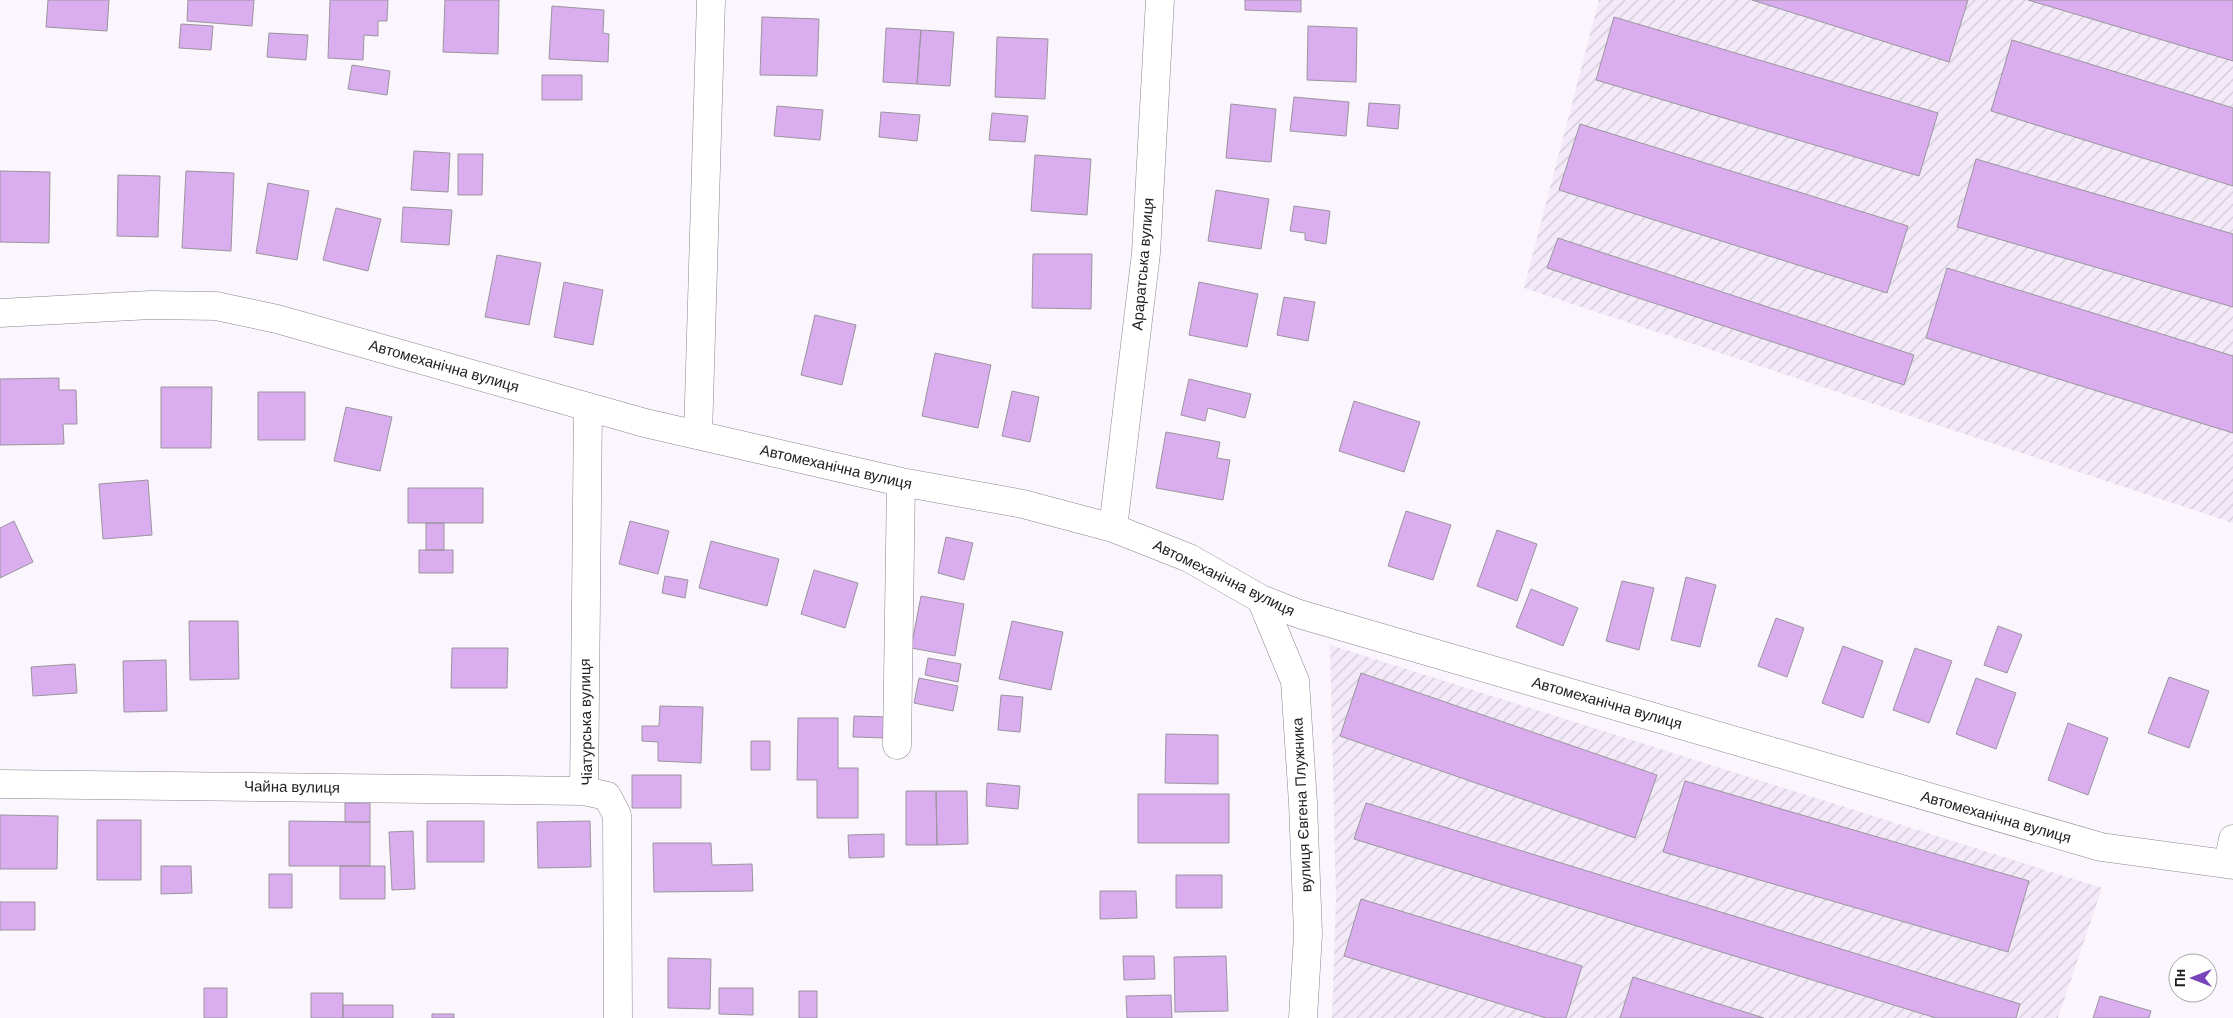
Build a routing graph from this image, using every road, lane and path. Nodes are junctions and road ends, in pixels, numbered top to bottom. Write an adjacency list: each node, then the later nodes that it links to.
1 (712, 0): 5 (street)
2 (1160, 0): 7 (street, Араратська вулиця)
3 (0, 313): 4 (street, Автомеханічна вулиця)
4 (588, 407): 5 (street, Автомеханічна вулиця); 11 (street, Чіатурська вулиця)
5 (698, 436): 6 (street, Автомеханічна вулиця)
6 (900, 482): 7 (street, Автомеханічна вулиця); 9 (street)
7 (1114, 528): 8 (street, Автомеханічна вулиця)
8 (1261, 599): 12 (street, Автомеханічна вулиця); 14 (street, вулиця Євгена Плужника)
9 (898, 745)
10 (0, 784): 11 (street, Чайна вулиця)
11 (584, 791): 13 (street, Чіатурська вулиця)
12 (2231, 856)
13 (618, 1018)
14 (1303, 1018)

